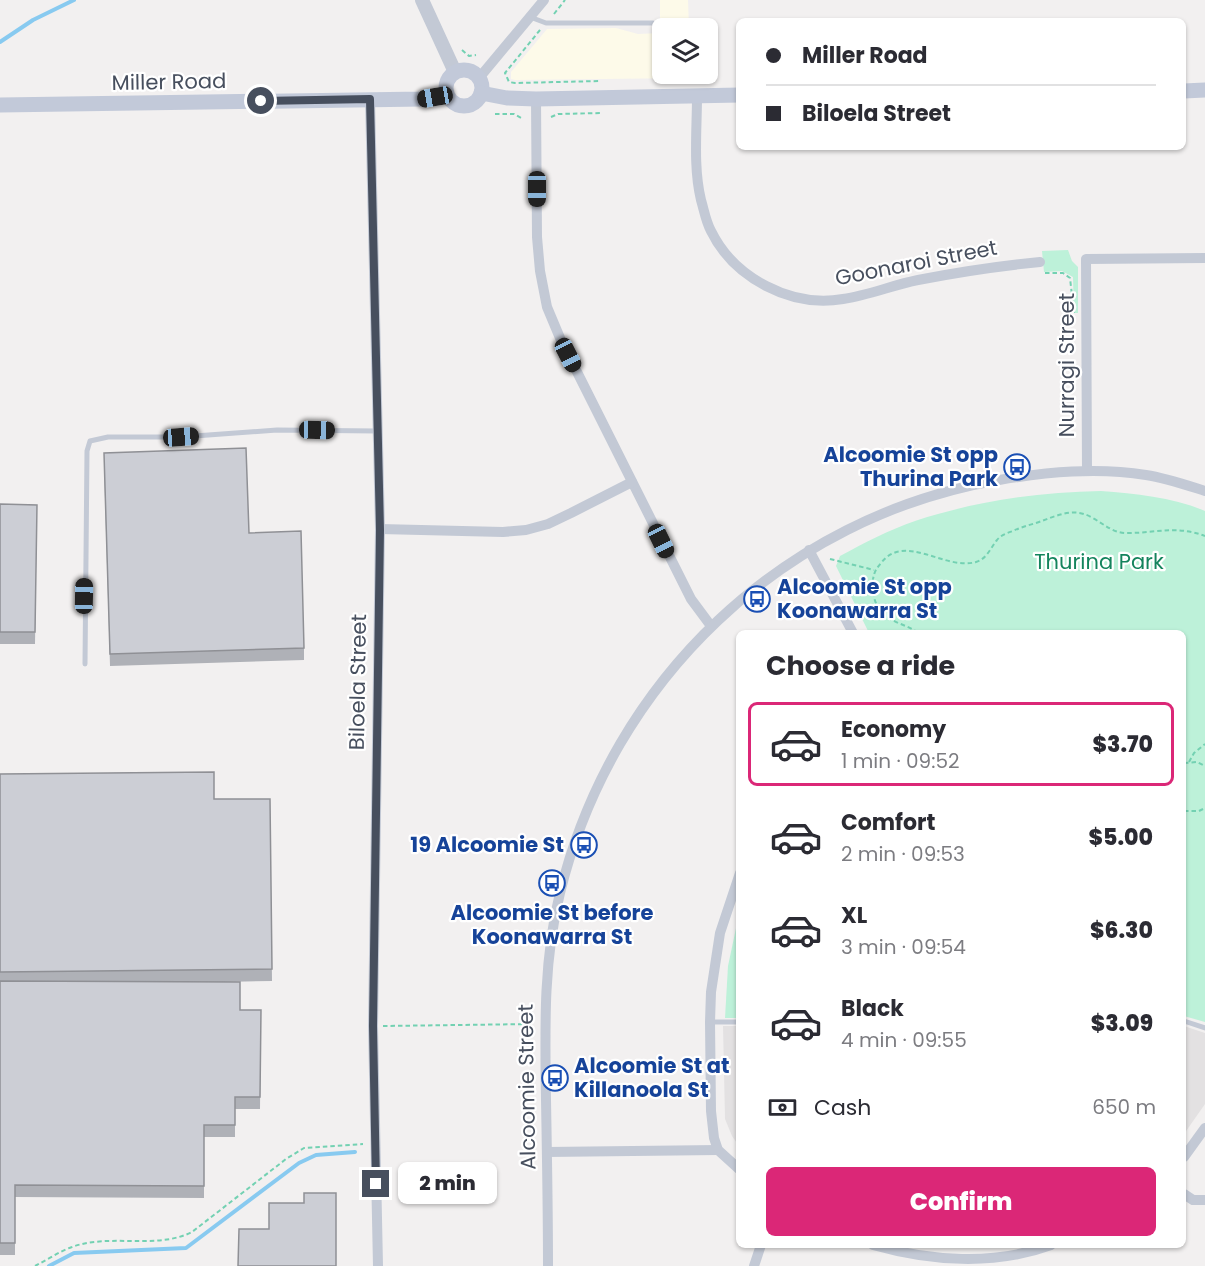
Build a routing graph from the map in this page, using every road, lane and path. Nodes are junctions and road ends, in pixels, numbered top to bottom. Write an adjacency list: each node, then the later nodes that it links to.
1 (422, 0): 9 (street)
2 (544, 0): 4 (street)
3 (565, 0): 5 (path)
4 (530, 17): 5 (lane); 11 (street)
5 (546, 22): 6 (lane); 10 (path)
6 (652, 23)
7 (462, 50): 8 (path)
8 (476, 55)
9 (455, 72): 11 (main road); 14 (main road)
10 (601, 81)
11 (480, 86): 14 (main road); 18 (main road)
12 (1205, 90): 13 (main road)
13 (1186, 91)
14 (447, 94): 17 (main road, Miller Road)
15 (736, 95): 16 (main road)
16 (697, 96): 18 (main road); 25 (street, Goonaroi Street)
17 (370, 99): 19 (main road, Miller Road); 27 (street, Biloela Street)
18 (536, 99): 29 (street)
19 (0, 105)
20 (601, 113): 22 (path)
21 (495, 114): 23 (path)
22 (550, 117)
23 (521, 118)
24 (1205, 258): 26 (street, Nurragi Street)
25 (1035, 262): 26 (path)
26 (1086, 313): 28 (street, Nurragi Street)
27 (377, 431): 31 (street, Biloela Street); 39 (lane)
28 (1087, 471): 30 (street, Alcoomie Street); 33 (street, Alcoomie Street)
29 (632, 482): 31 (street); 36 (street)
30 (1205, 491)
31 (380, 530): 66 (street, Biloela Street)
32 (1205, 536): 35 (path)
33 (809, 550): 36 (street, Alcoomie Street); 37 (street)
34 (831, 559): 35 (path)
35 (875, 571): 38 (path)
36 (711, 626): 56 (street, Alcoomie Street)
37 (851, 630)
38 (914, 630)
39 (85, 664)
40 (1205, 744): 41 (path)
41 (1189, 762): 42 (path); 43 (path)
42 (1186, 763)
43 (1205, 766)
44 (1205, 808): 45 (path)
45 (1186, 811)
46 (736, 885): 47 (street)
47 (710, 1022): 48 (lane); 55 (street)
48 (736, 1022)
49 (1186, 1022): 52 (lane)
50 (534, 1024): 51 (path)
51 (384, 1026)
52 (1205, 1028)
53 (1205, 1128): 57 (street)
54 (366, 1143): 65 (path)
55 (718, 1150): 56 (street); 58 (street)
56 (547, 1152): 67 (street, Alcoomie Street)
57 (1186, 1154)
58 (736, 1166)
59 (1186, 1195): 60 (street)
60 (1205, 1200)
61 (760, 1248): 68 (street)
62 (884, 1248): 64 (street)
63 (1040, 1248): 64 (street)
64 (953, 1262)
65 (35, 1266)
66 (378, 1266)
67 (548, 1266)
68 (754, 1266)

